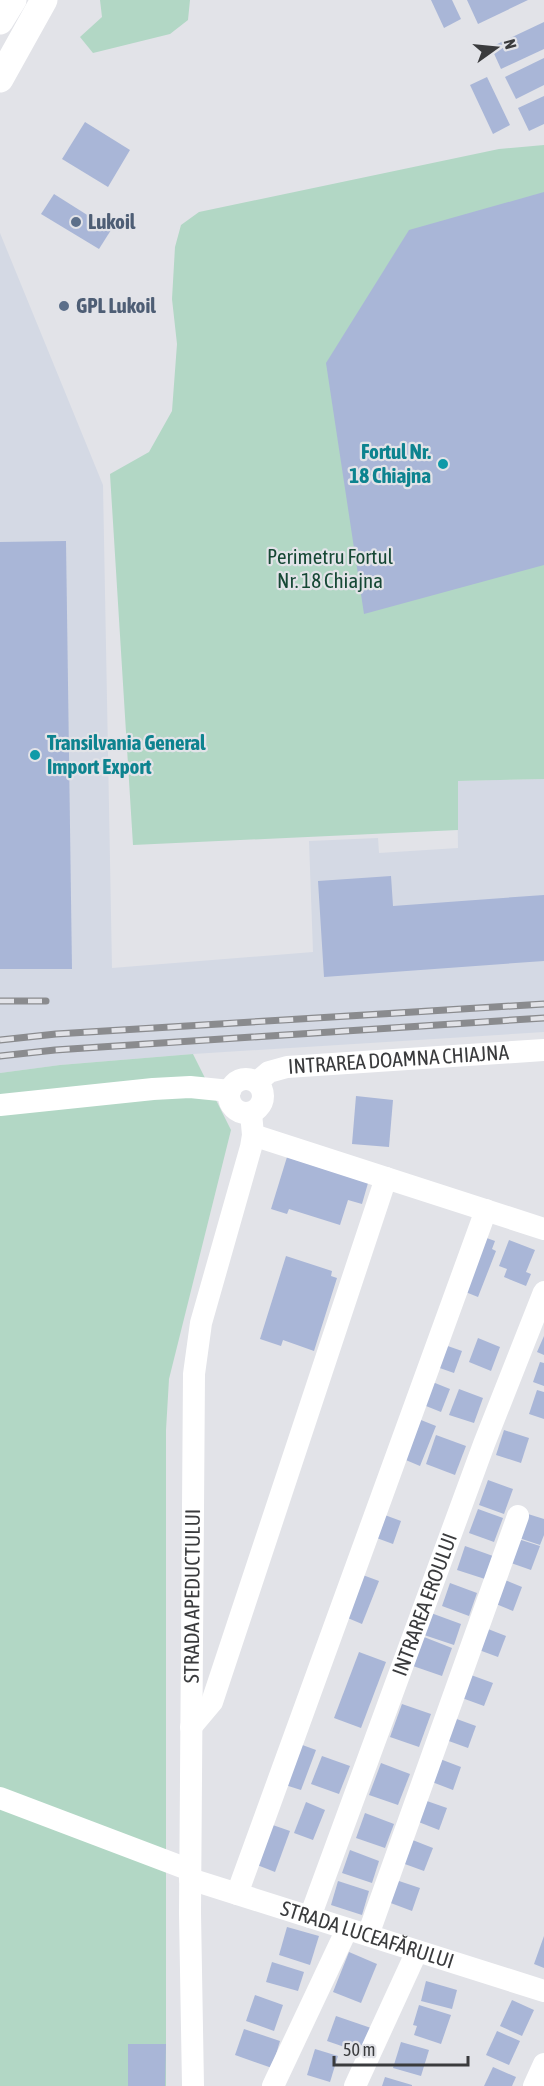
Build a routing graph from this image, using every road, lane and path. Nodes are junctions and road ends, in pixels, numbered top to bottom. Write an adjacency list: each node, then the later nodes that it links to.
1 (13, 0): 3 (main road)
2 (44, 0): 4 (main road)
3 (0, 21)
4 (0, 79)
5 (544, 1050): 6 (street, INTRAREA DOAMNA CHIAJNA)
6 (257, 1082): 7 (street, INTRAREA DOAMNA CHIAJNA); 9 (street, STRADA APEDUCTULUI)
7 (230, 1091): 8 (street); 9 (street)
8 (0, 1105)
9 (252, 1124): 10 (street); 15 (street, STRADA APEDUCTULUI)
10 (386, 1178): 11 (street); 15 (street)
11 (486, 1210): 12 (street); 18 (street)
12 (544, 1229)
13 (544, 1292): 19 (street, INTRAREA EROULUI)
14 (518, 1516): 20 (street)
15 (191, 1727): 17 (street, STRADA APEDUCTULUI)
16 (0, 1798): 17 (street, STRADA LUCEAFĂRULUI)
17 (190, 1875): 18 (street, STRADA LUCEAFĂRULUI); 24 (street, STRADA APEDUCTULUI)
18 (237, 1894): 19 (street, STRADA LUCEAFĂRULUI)
19 (310, 1917): 20 (street, STRADA LUCEAFĂRULUI)
20 (358, 1932): 21 (street, STRADA LUCEAFĂRULUI); 25 (street)
21 (417, 1951): 22 (street, STRADA LUCEAFĂRULUI); 26 (street)
22 (544, 1990)
23 (544, 2064): 27 (street)
24 (193, 2086)
25 (273, 2086)
26 (355, 2086)
27 (534, 2086)

